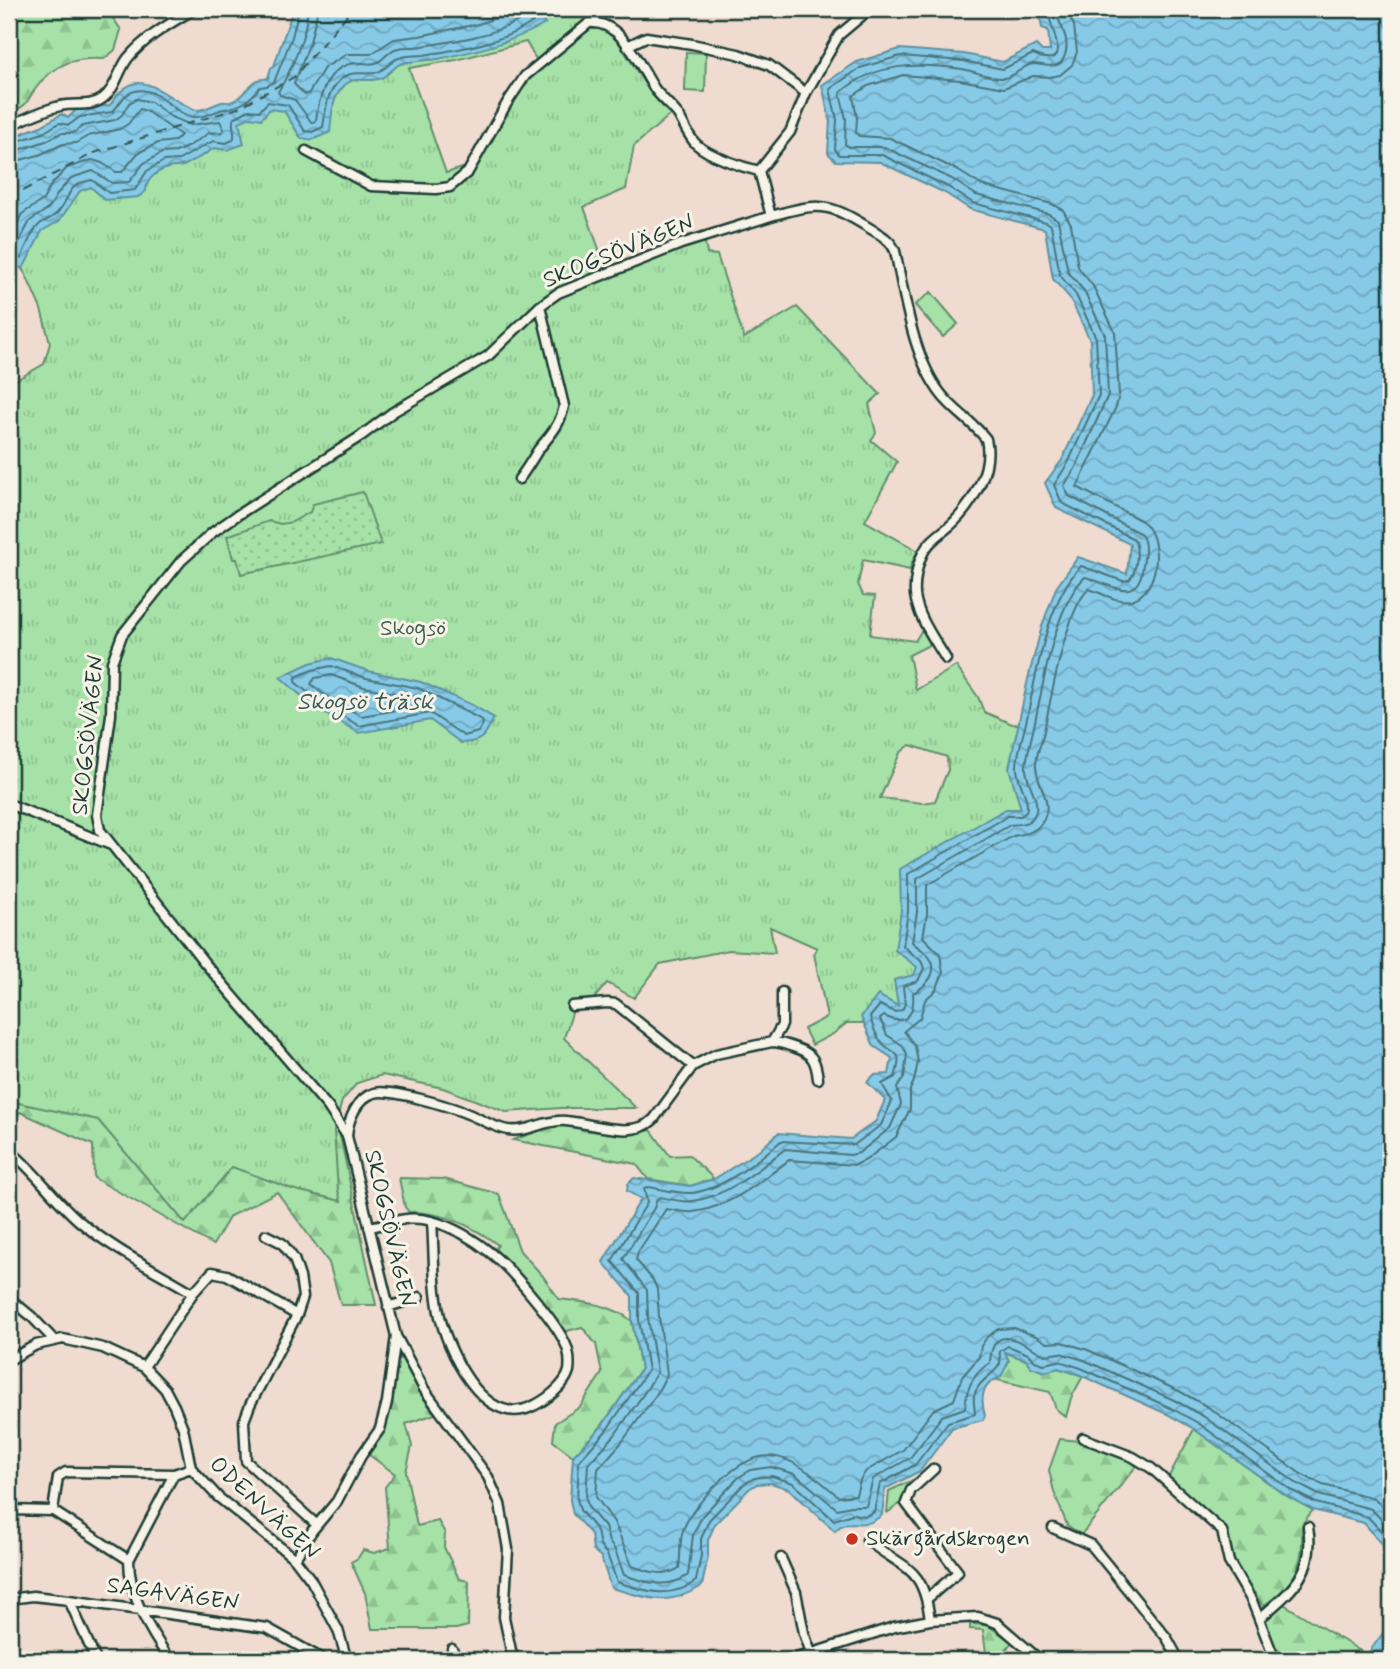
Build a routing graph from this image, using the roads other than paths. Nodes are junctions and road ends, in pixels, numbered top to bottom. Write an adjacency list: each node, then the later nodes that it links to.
1 (194, 9): 5 (street)
2 (870, 9): 4 (street)
3 (627, 46): 4 (street); 6 (street); 7 (street)
4 (806, 93): 7 (street)
5 (9, 126)
6 (306, 151)
7 (760, 171): 8 (street)
8 (771, 216): 9 (street, SKOGSÖVÄGEN); 11 (street, SKOGSÖVÄGEN)
9 (540, 306): 10 (street); 13 (street, SKOGSÖVÄGEN)
10 (519, 479)
11 (946, 659)
12 (9, 804): 13 (street)
13 (111, 845): 19 (street, SKOGSÖVÄGEN)
14 (782, 992): 16 (street)
15 (572, 1006): 17 (street)
16 (772, 1042): 17 (street); 18 (street)
17 (693, 1066): 19 (street)
18 (818, 1079)
19 (347, 1136): 22 (street, SKOGSÖVÄGEN)
20 (9, 1150): 24 (street)
21 (432, 1221): 21 (street); 22 (street)
22 (369, 1227): 27 (street, SKOGSÖVÄGEN)
23 (266, 1235): 28 (street)
24 (193, 1293): 28 (street); 32 (street)
25 (419, 1297): 27 (street)
26 (9, 1298): 30 (street)
27 (388, 1307): 29 (street, SKOGSÖVÄGEN)
28 (297, 1315): 39 (street)
29 (396, 1336): 39 (street); 60 (street, SKOGSÖVÄGEN)
30 (54, 1340): 31 (street, ODENVÄGEN); 32 (street, ODENVÄGEN)
31 (9, 1360)
32 (144, 1367): 34 (street, ODENVÄGEN)
33 (1083, 1438): 50 (street)
34 (191, 1468): 36 (street); 44 (street, ODENVÄGEN)
35 (934, 1469): 46 (street)
36 (174, 1474): 38 (street); 45 (street)
37 (9, 1510): 38 (street)
38 (53, 1511): 45 (street)
39 (317, 1525): 44 (street)
40 (1308, 1527): 50 (street)
41 (1053, 1528): 65 (street)
42 (867, 1540): 46 (street)
43 (780, 1558): 53 (street)
44 (295, 1559): 58 (street, ODENVÄGEN)
45 (128, 1560): 49 (street)
46 (928, 1598): 51 (street)
47 (9, 1599): 48 (street, SAGAVÄGEN)
48 (69, 1600): 49 (street, SAGAVÄGEN); 55 (street)
49 (141, 1611): 56 (street); 57 (street, SAGAVÄGEN)
50 (1260, 1618): 66 (street)
51 (930, 1620): 53 (street); 64 (street)
52 (452, 1649): 59 (street)
53 (811, 1653): 54 (street)
54 (795, 1659): 63 (street)
55 (96, 1660)
56 (170, 1660)
57 (324, 1660)
58 (347, 1660)
59 (458, 1660)
60 (513, 1660)
61 (598, 1660): 62 (street)
62 (619, 1660)
63 (767, 1660)
64 (1040, 1660)
65 (1179, 1660)
66 (1275, 1660)

